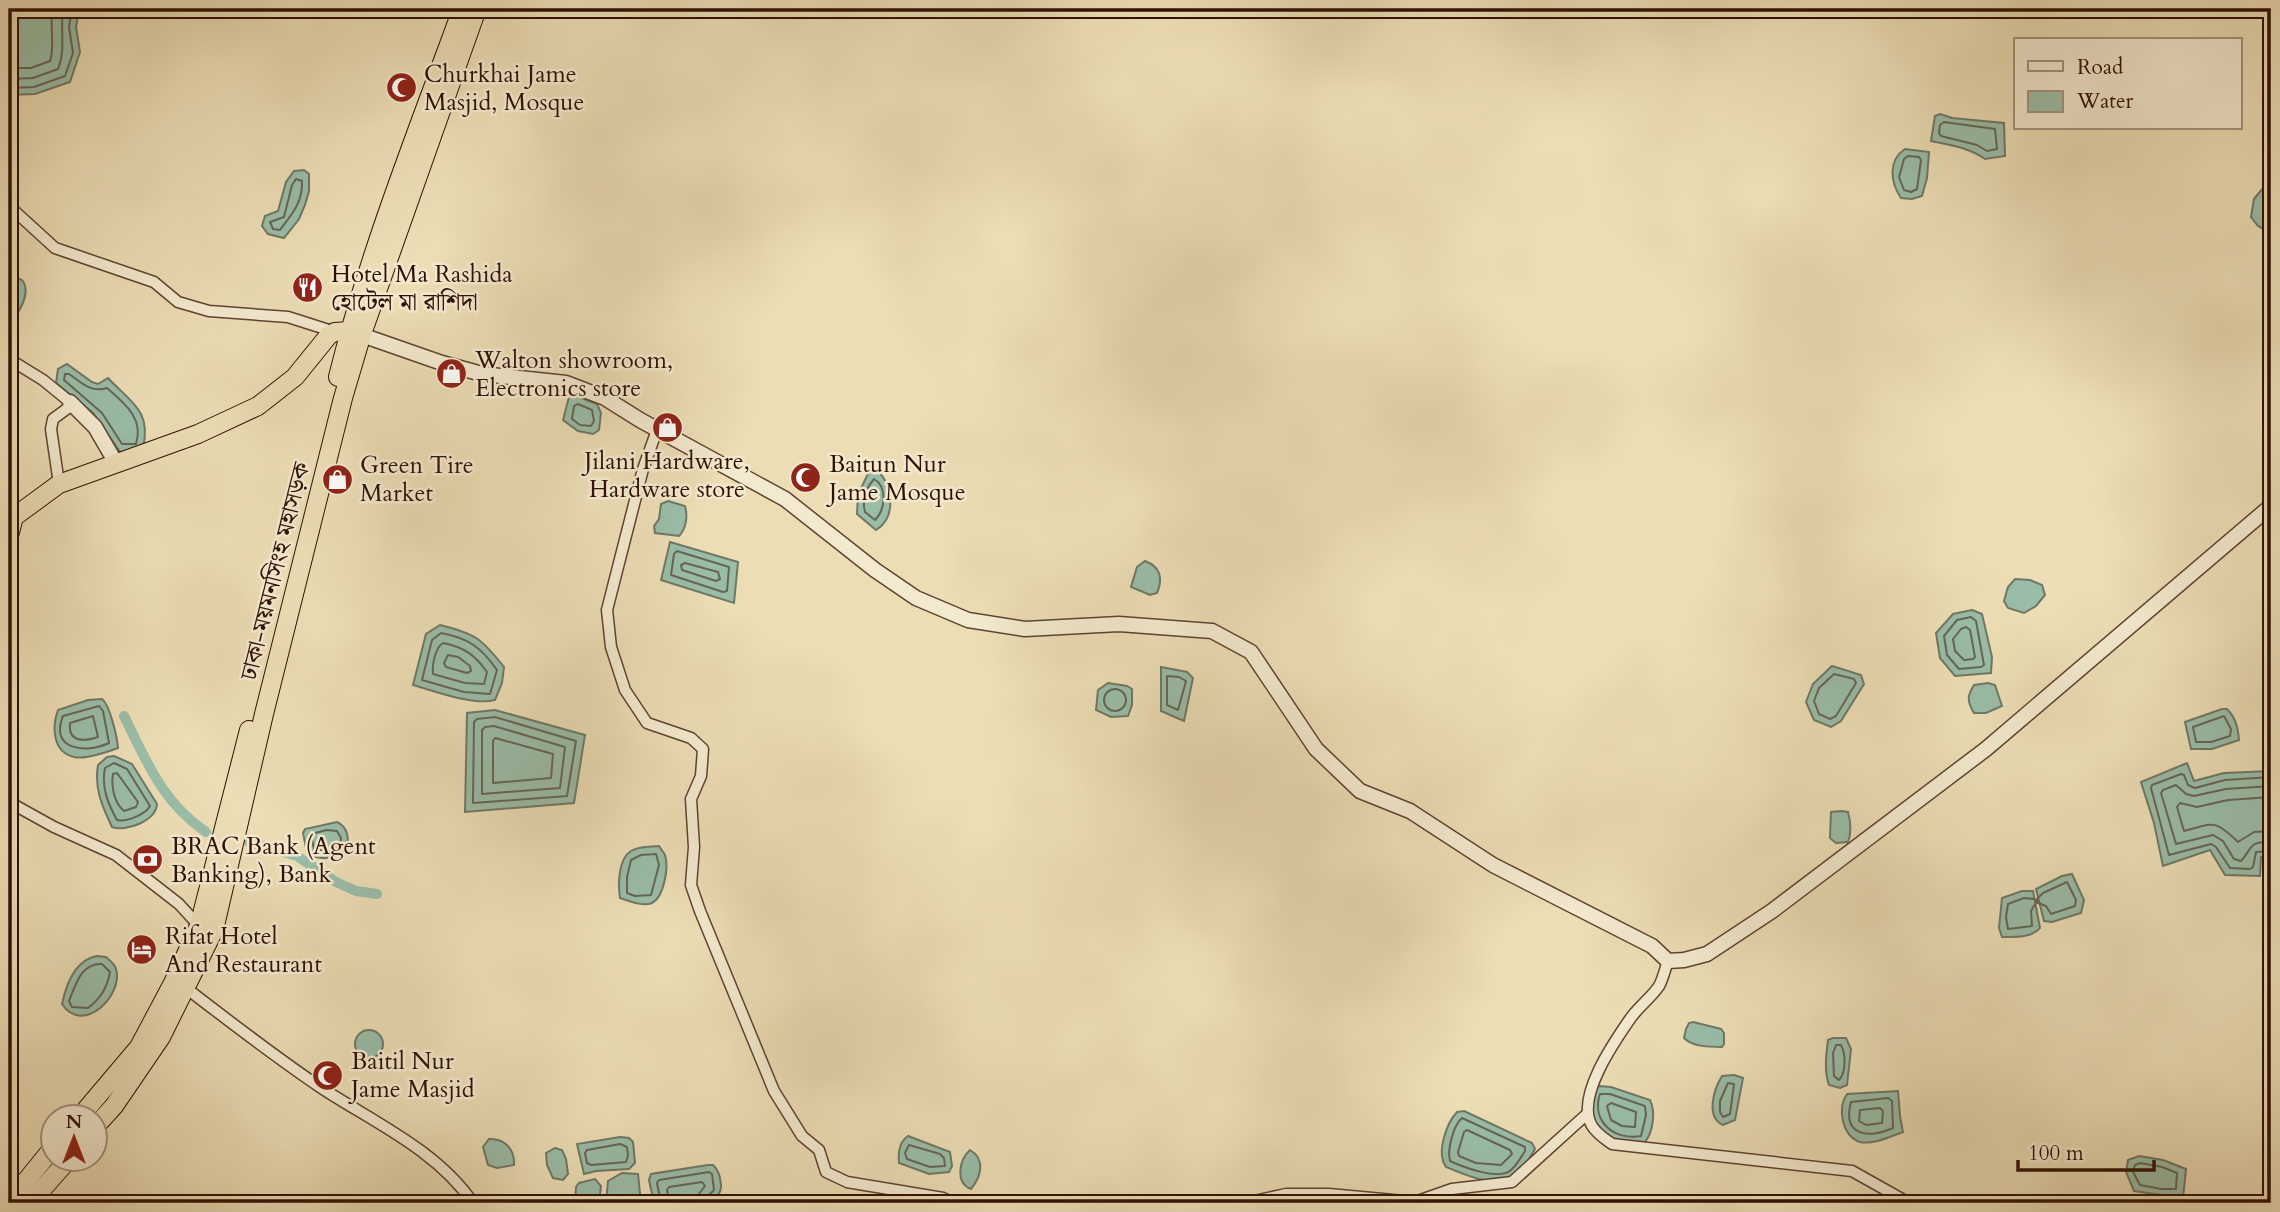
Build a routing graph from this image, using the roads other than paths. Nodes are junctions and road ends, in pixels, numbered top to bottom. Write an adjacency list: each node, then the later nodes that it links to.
1 (462, 9): 4 (highway)
2 (477, 9): 4 (highway, ঢাকা-ময়মনসিংহ মহাসড়ক)
3 (9, 206): 4 (street)
4 (349, 332): 7 (street); 8 (highway); 13 (highway, ঢাকা-ময়মনসিংহ মহাসড়ক); 15 (highway, ঢাকা-ময়মনসিংহ মহাসড়ক)
5 (9, 359): 6 (street)
6 (70, 402): 8 (street); 9 (street)
7 (657, 430): 14 (street); 24 (street)
8 (116, 463): 9 (highway)
9 (59, 484): 11 (highway)
10 (2271, 506): 14 (street)
11 (9, 536)
12 (9, 802): 13 (street)
13 (198, 926): 16 (highway, ঢাকা-ময়মনসিংহ মহাসড়ক)
14 (1668, 961): 18 (street)
15 (186, 988): 17 (highway, ঢাকা-ময়মনসিংহ মহাসড়ক); 23 (street)
16 (91, 1104)
17 (108, 1113)
18 (1587, 1114): 25 (street); 26 (street)
19 (38, 1166): 21 (highway)
20 (56, 1174): 22 (highway)
21 (9, 1202)
22 (30, 1203)
23 (473, 1203)
24 (953, 1203)
25 (1245, 1203)
26 (1909, 1203)

